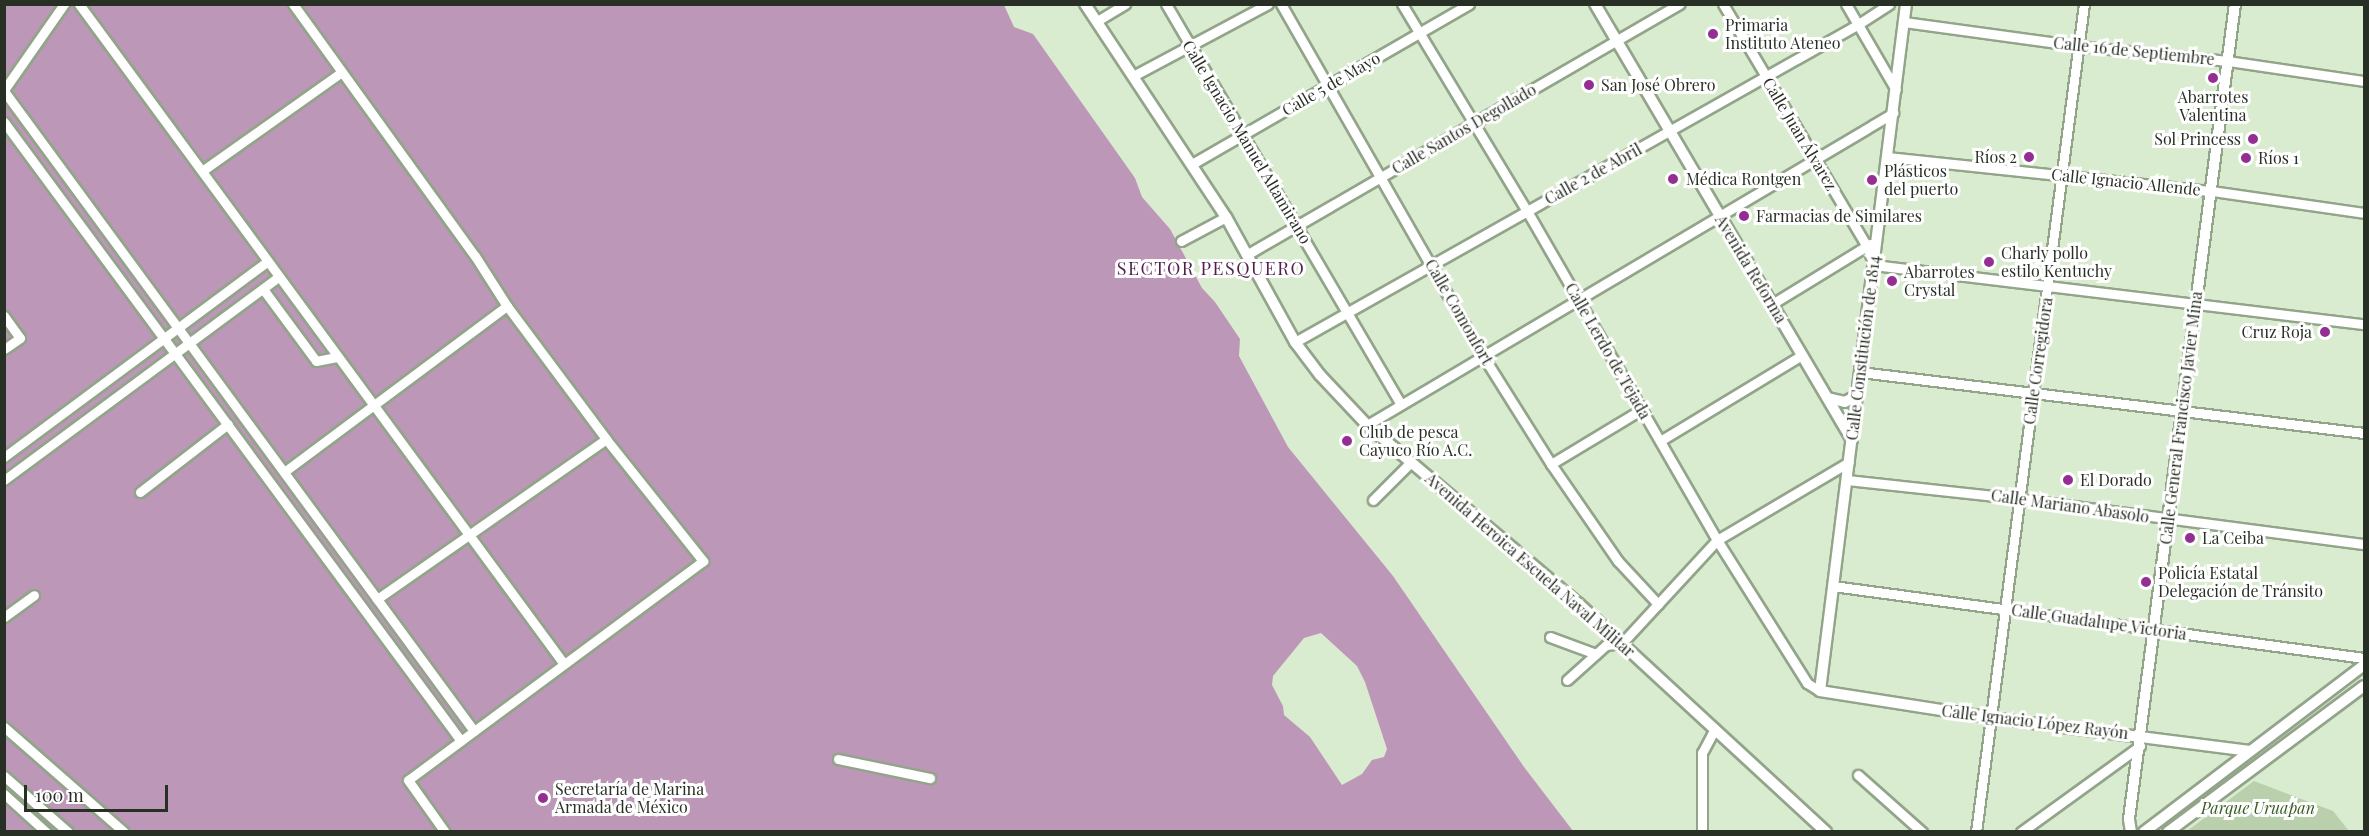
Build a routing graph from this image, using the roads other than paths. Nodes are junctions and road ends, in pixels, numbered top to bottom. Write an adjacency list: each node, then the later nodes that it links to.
1 (64, 4): 32 (street)
2 (79, 4): 42 (street)
3 (293, 4): 27 (street)
4 (1085, 4): 19 (street, Avenida Heroica Escuela Naval Militar)
5 (1125, 4): 19 (street)
6 (1166, 4): 24 (street, Calle Ignacio Manuel Altamirano)
7 (1268, 4): 24 (street)
8 (1281, 4): 31 (street, Calle Comonfort)
9 (1402, 4): 22 (street, Calle Lerdo de Tejada)
10 (1469, 4): 22 (street, Calle 5 de Mayo)
11 (1595, 4): 23 (street, Avenida Reforma)
12 (1680, 4): 23 (street, Calle Santos Degollado)
13 (1723, 4): 29 (street, Calle Juan Álvarez)
14 (1846, 4): 21 (street)
15 (1889, 4): 21 (street, Calle 2 de Abril)
16 (1906, 4): 20 (street, Calle Constitución de 1814)
17 (2084, 4): 25 (street, Calle Corregidora)
18 (2235, 4): 26 (street, Calle General Francisco Javier Mina)
19 (1097, 21): 28 (street, Avenida Heroica Escuela Naval Militar)
20 (1904, 22): 25 (street, Calle 16 de Septiembre); 33 (street, Calle Constitución de 1814)
21 (1857, 25): 29 (street, Calle 2 de Abril); 33 (street)
22 (1419, 33): 31 (street, Calle 5 de Mayo); 36 (street, Calle Lerdo de Tejada)
23 (1617, 41): 36 (street, Calle Santos Degollado); 37 (street, Avenida Reforma)
24 (1189, 44): 28 (street); 38 (street, Calle Ignacio Manuel Altamirano)
25 (2079, 46): 26 (street, Calle 16 de Septiembre); 43 (street, Calle Corregidora)
26 (2228, 61): 30 (street, Calle 16 de Septiembre); 45 (street, Calle General Francisco Javier Mina)
27 (342, 72): 42 (street); 64 (street)
28 (1133, 76): 41 (street, Avenida Heroica Escuela Naval Militar)
29 (1766, 77): 37 (street, Calle 2 de Abril); 40 (street, Calle Juan Álvarez)
30 (2364, 81)
31 (1328, 86): 38 (street, Calle 5 de Mayo); 44 (street, Calle Comonfort)
32 (4, 90): 68 (street)
33 (1896, 90): 34 (street, Calle Constitución de 1814)
34 (1893, 113): 39 (street, Calle Constitución de 1814); 40 (street)
35 (4, 122): 69 (street)
36 (1473, 124): 44 (street, Calle Santos Degollado); 46 (street, Calle Lerdo de Tejada)
37 (1670, 131): 46 (street, Calle 2 de Abril); 48 (street, Avenida Reforma)
38 (1243, 135): 41 (street, Calle 5 de Mayo); 50 (street, Calle Ignacio Manuel Altamirano)
39 (1887, 157): 43 (street, Calle Ignacio Allende); 51 (street, Calle Constitución de 1814)
40 (1815, 159): 48 (street); 53 (street, Calle Juan Álvarez)
41 (1192, 164): 49 (street, Avenida Heroica Escuela Naval Militar)
42 (202, 171): 55 (street)
43 (2062, 176): 45 (street, Calle Ignacio Allende); 59 (street, Calle Corregidora)
44 (1379, 178): 50 (street, Calle Santos Degollado); 56 (street, Calle Comonfort)
45 (2212, 191): 47 (street, Calle Ignacio Allende); 62 (street, Calle General Francisco Javier Mina)
46 (1527, 211): 56 (street, Calle 2 de Abril); 61 (street, Calle Lerdo de Tejada)
47 (2364, 213)
48 (1720, 216): 61 (street); 63 (street, Avenida Reforma)
49 (1226, 217): 52 (street); 54 (street, Avenida Heroica Escuela Naval Militar)
50 (1296, 226): 54 (street, Calle Santos Degollado); 65 (street, Calle Ignacio Manuel Altamirano)
51 (1877, 239): 53 (street); 57 (street, Calle Constitución de 1814)
52 (1181, 241)
53 (1867, 247): 57 (street, Calle Juan Álvarez); 63 (street)
54 (1248, 254): 70 (street, Avenida Heroica Escuela Naval Militar)
55 (267, 262): 58 (street); 68 (street)
56 (1432, 265): 65 (street, Calle 2 de Abril); 75 (street, Calle Comonfort)
57 (1874, 265): 59 (street); 77 (street, Calle Constitución de 1814)
58 (278, 277): 60 (street); 76 (street)
59 (2048, 285): 62 (street); 79 (street, Calle Corregidora)
60 (263, 289): 71 (street); 76 (street)
61 (1577, 300): 75 (street); 83 (street, Calle Lerdo de Tejada)
62 (2196, 303): 67 (street); 84 (street, Calle General Francisco Javier Mina)
63 (1772, 304): 74 (street, Avenida Reforma)
64 (507, 306): 82 (street); 88 (street)
65 (1347, 312): 70 (street, Calle 2 de Abril); 81 (street, Calle Ignacio Manuel Altamirano)
66 (4, 316): 72 (street)
67 (2364, 324)
68 (178, 327): 69 (street); 71 (street)
69 (163, 337): 73 (street); 91 (street)
70 (1295, 342): 86 (street, Avenida Heroica Escuela Naval Militar)
71 (189, 343): 73 (street); 95 (street)
72 (4, 349)
73 (175, 353): 85 (street); 96 (street)
74 (1802, 355): 80 (street, Avenida Reforma); 90 (street)
75 (1483, 356): 81 (street); 94 (street, Calle Comonfort)
76 (337, 357): 82 (street)
77 (1860, 372): 78 (street, Calle Constitución de 1814); 79 (street)
78 (1858, 386): 80 (street); 89 (street, Calle Constitución de 1814)
79 (2033, 392): 84 (street); 99 (street, Calle Corregidora)
80 (1828, 398): 89 (street, Avenida Reforma)
81 (1401, 404): 86 (street)
82 (372, 405): 95 (street); 102 (street)
83 (1642, 409): 90 (street, Calle Lerdo de Tejada); 94 (street)
84 (2182, 412): 87 (street); 101 (street, Calle General Francisco Javier Mina)
85 (228, 424): 98 (street); 125 (street)
86 (1367, 425): 93 (street, Avenida Heroica Escuela Naval Militar)
87 (2364, 433)
88 (606, 438): 102 (street); 116 (street)
89 (1852, 440): 92 (street, Calle Constitución de 1814)
90 (1660, 441): 103 (street, Calle Lerdo de Tejada)
91 (4, 457)
92 (1849, 462): 97 (street, Calle Constitución de 1814); 103 (street)
93 (1410, 463): 100 (street); 113 (street, Avenida Heroica Escuela Naval Militar)
94 (1551, 464): 108 (street, Calle Comonfort)
95 (284, 472): 107 (street)
96 (4, 480)
97 (1846, 480): 99 (street, Calle Mariano Abasolo); 105 (street, Calle Constitución de 1814)
98 (140, 492)
99 (2020, 499): 101 (street, Calle Mariano Abasolo); 109 (street, Calle Corregidora)
100 (1373, 500)
101 (2169, 520): 104 (street, Calle Mariano Abasolo); 111 (street, Calle General Francisco Javier Mina)
102 (468, 535): 107 (street); 116 (street)
103 (1717, 540): 108 (street); 120 (street, Calle Lerdo de Tejada)
104 (2364, 544)
105 (1833, 586): 109 (street, Calle Guadalupe Victoria); 120 (street, Calle Constitución de 1814)
106 (34, 595): 110 (street)
107 (377, 599): 124 (street)
108 (1658, 604): 113 (street)
109 (2005, 609): 111 (street, Calle Guadalupe Victoria); 121 (street, Calle Corregidora)
110 (4, 617)
111 (2153, 629): 115 (street, Calle Guadalupe Victoria); 126 (street, Calle General Francisco Javier Mina)
112 (1550, 637): 114 (street)
113 (1622, 642): 114 (street); 123 (street, Avenida Heroica Escuela Naval Militar)
114 (1596, 654): 118 (street)
115 (2364, 658)
116 (564, 664): 124 (street)
117 (2364, 665): 127 (street)
118 (1567, 680)
119 (2364, 686): 144 (street)
120 (1820, 691): 121 (street, Calle Ignacio López Rayón)
121 (1992, 718): 126 (street, Calle Ignacio López Rayón); 140 (street, Calle Corregidora)
122 (4, 727): 135 (street)
123 (1715, 729): 137 (street); 138 (street, Avenida Heroica Escuela Naval Militar)
124 (474, 731): 125 (street)
125 (461, 741): 136 (street)
126 (2141, 741): 127 (street, Calle Ignacio López Rayón); 141 (street); 142 (street, Calle General Francisco Javier Mina)
127 (2249, 751): 143 (street)
128 (838, 759): 131 (street)
129 (1858, 775): 139 (street)
130 (4, 776): 134 (street)
131 (930, 778)
132 (4, 794): 133 (street)
133 (46, 831)
134 (68, 831)
135 (124, 831)
136 (445, 831)
137 (1702, 831)
138 (1826, 831)
139 (1922, 831)
140 (1976, 831)
141 (2020, 831)
142 (2131, 831)
143 (2144, 831)
144 (2168, 831)

